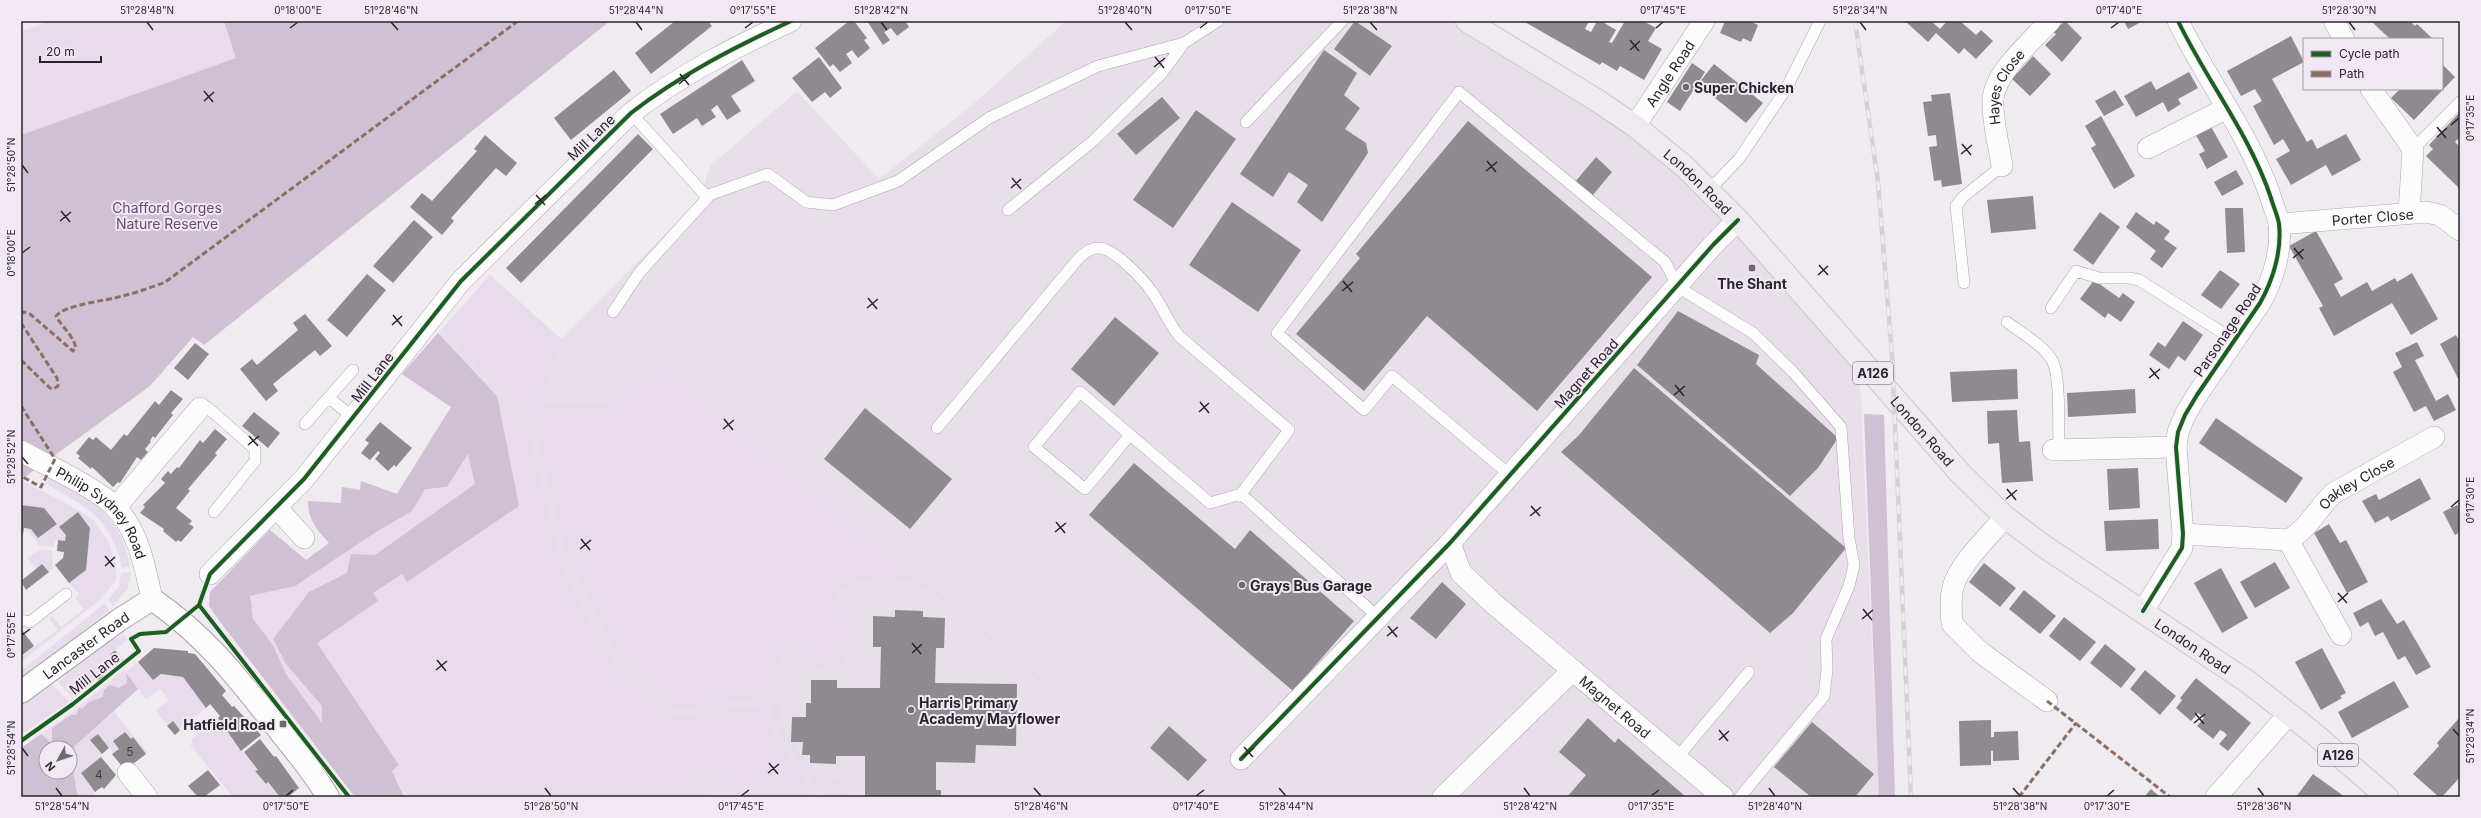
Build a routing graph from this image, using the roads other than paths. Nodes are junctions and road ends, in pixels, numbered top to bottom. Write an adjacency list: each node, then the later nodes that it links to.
1 (791, 21): 15 (street, Mill Lane)
2 (1218, 21): 11 (lane)
3 (1342, 21): 16 (lane)
4 (1467, 21): 17 (main road, London Road / A126)
5 (1704, 21): 17 (street, Angle Road)
6 (1820, 21): 21 (lane)
7 (2050, 21): 20 (street, Hayes Close)
8 (2178, 21): 14 (street, Parsonage Road)
9 (2334, 21): 10 (street)
10 (2343, 38)
11 (1184, 43): 22 (lane); 23 (lane)
12 (2372, 90): 19 (street)
13 (2460, 102): 19 (lane)
14 (2227, 108): 18 (street); 26 (street, Parsonage Road)
15 (631, 113): 22 (lane); 37 (street, Mill Lane)
16 (1246, 122)
17 (1635, 126): 21 (main road, London Road / A126)
18 (2148, 148)
19 (2413, 149): 24 (street)
20 (2002, 166): 28 (lane)
21 (1710, 190): 25 (main road, London Road / A126)
22 (709, 196): 31 (lane)
23 (1008, 210)
24 (2409, 213): 26 (street, Porter Close); 27 (street, Porter Close)
25 (1738, 220): 29 (street, Magnet Road); 50 (main road, London Road / A126)
26 (2279, 224): 33 (street, Parsonage Road)
27 (2460, 230)
28 (1964, 283)
29 (1678, 287): 45 (street, Magnet Road); 45 (lane); 74 (lane)
30 (2051, 308): 33 (lane)
31 (614, 312)
32 (2007, 322): 43 (lane)
33 (2234, 340): 42 (street, Parsonage Road)
34 (353, 370): 35 (lane)
35 (329, 398): 37 (lane); 38 (lane)
36 (200, 408): 47 (street); 49 (lane)
37 (354, 418): 48 (street, Mill Lane)
38 (305, 424)
39 (937, 428): 46 (lane)
40 (1130, 435): 40 (lane); 46 (lane)
41 (2434, 438): 53 (street, Oakley Close)
42 (2176, 447): 43 (street); 51 (street, Parsonage Road)
43 (2056, 449)
44 (21, 451): 47 (street, Philip Sydney Road)
45 (1510, 475): 54 (street, Magnet Road)
46 (1241, 494): 59 (lane)
47 (116, 507): 57 (street, Philip Sydney Road)
48 (276, 507): 52 (street); 55 (street, Mill Lane)
49 (214, 512)
50 (2005, 517): 58 (main road, London Road / A126); 65 (street)
51 (2183, 534): 53 (street); 58 (street, Parsonage Road)
52 (304, 538)
53 (2288, 540): 61 (street)
54 (1450, 542): 59 (street); 62 (street, Magnet Road)
55 (210, 574)
56 (66, 594): 60 (lane)
57 (152, 599): 64 (street, Lancaster Road); 71 (street)
58 (2143, 611): 66 (main road, London Road / A126)
59 (1378, 616): 67 (street)
60 (21, 620)
61 (2341, 635)
62 (1574, 670): 68 (street, Magnet Road); 72 (street)
63 (1749, 672): 68 (lane)
64 (21, 692)
65 (2047, 701)
66 (2289, 714): 75 (street); 76 (main road, London Road / A126)
67 (1240, 759)
68 (1676, 759): 73 (street, Magnet Road)
69 (128, 773): 70 (street)
70 (147, 797)
71 (328, 797)
72 (1443, 797)
73 (1723, 797)
74 (1740, 797)
75 (2216, 797)
76 (2387, 797)

